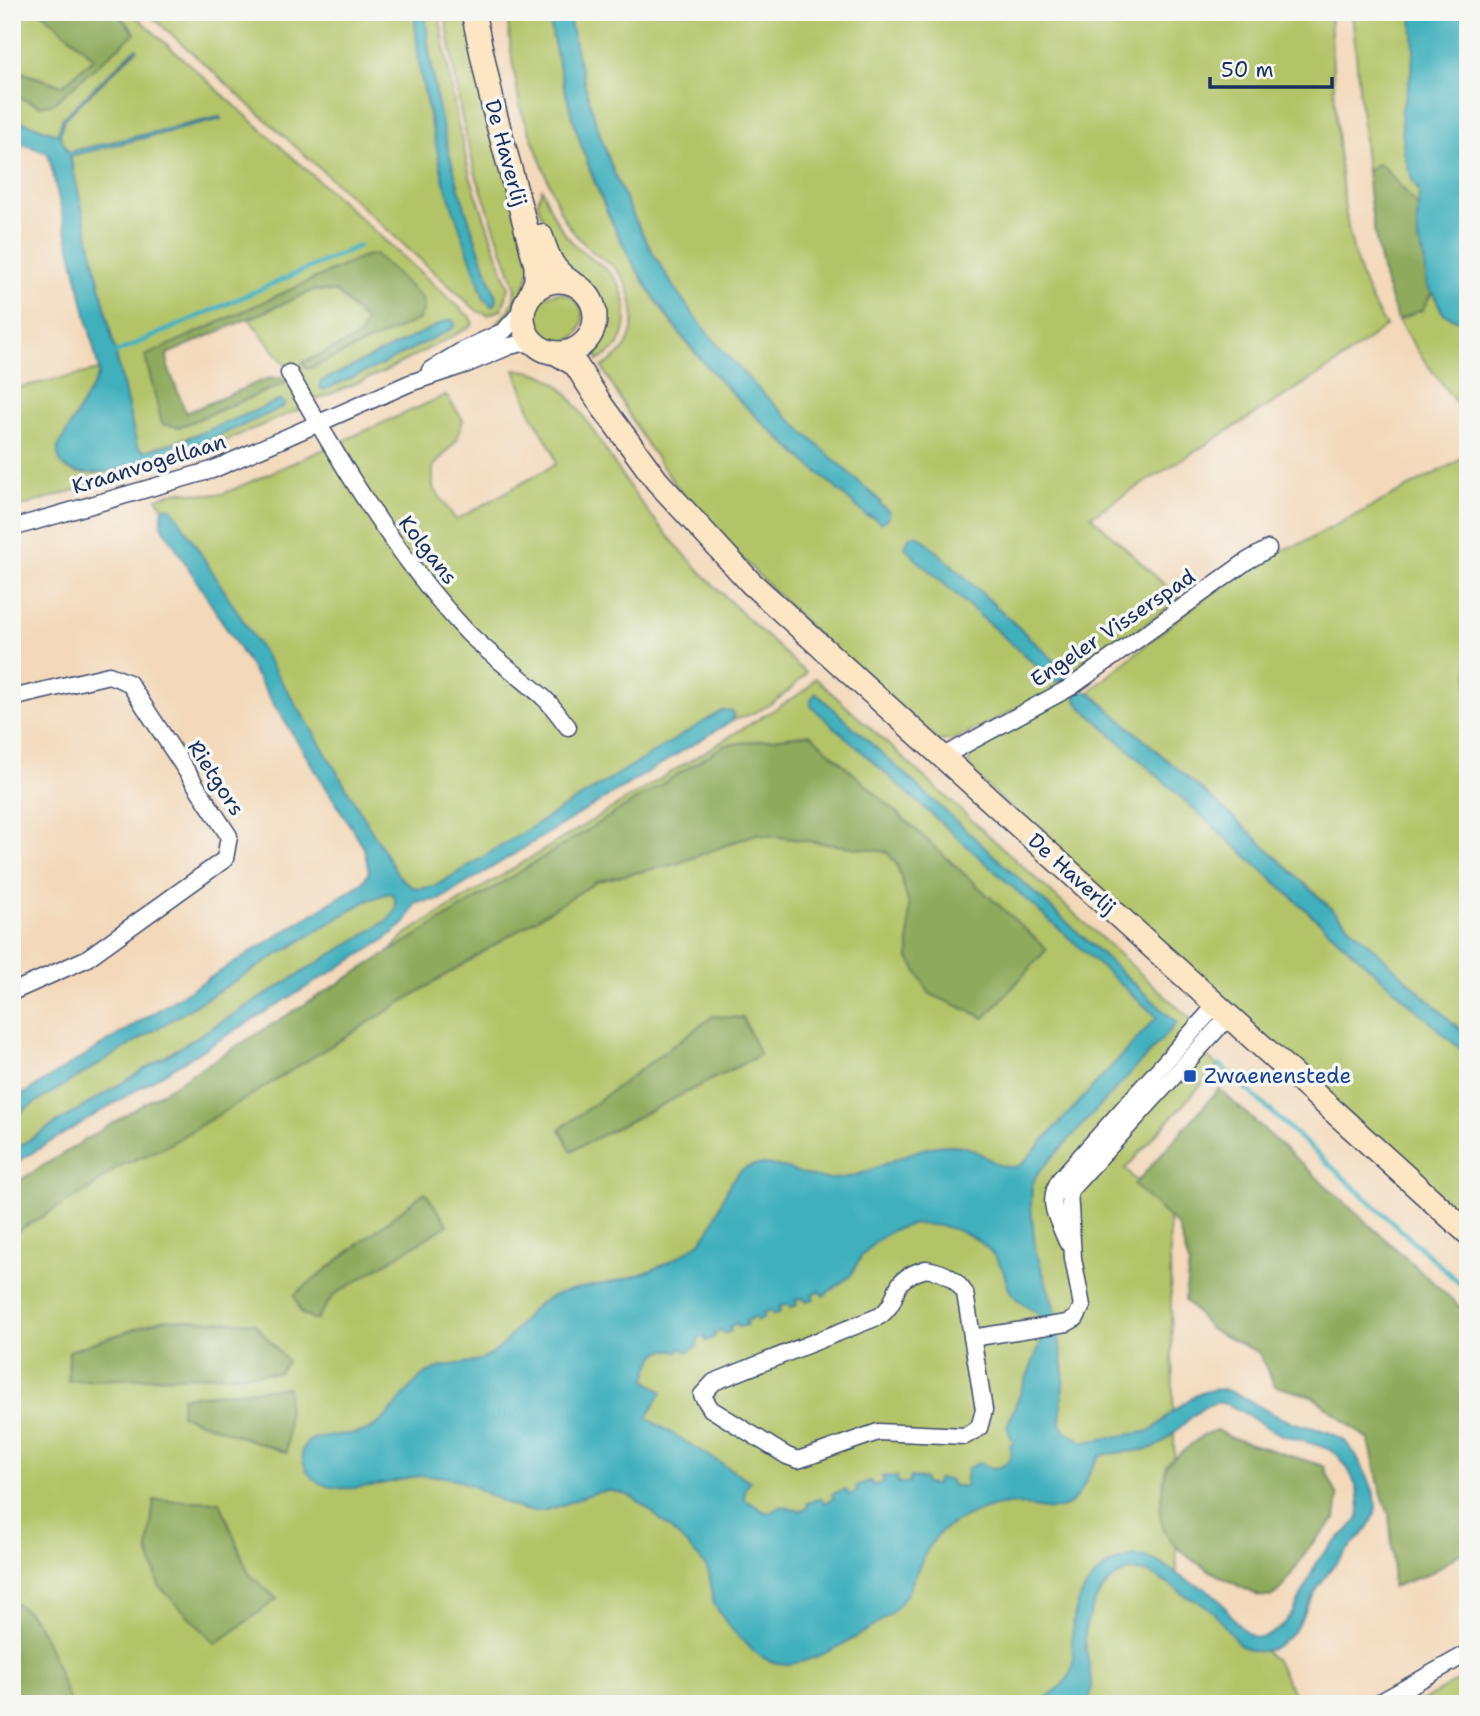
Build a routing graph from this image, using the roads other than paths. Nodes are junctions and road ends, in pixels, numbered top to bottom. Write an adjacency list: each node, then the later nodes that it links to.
1 (473, 12): 4 (street, De Haverlij)
2 (488, 12): 3 (street, De Haverlij)
3 (571, 282): 4 (street); 5 (street)
4 (527, 302): 6 (street); 8 (street, Kraanvogellaan)
5 (590, 336): 6 (street); 10 (street, De Haverlij)
6 (547, 350): 8 (street, Kraanvogellaan); 10 (street, De Haverlij)
7 (289, 373): 9 (street, Kolgans)
8 (410, 383): 9 (street, Kraanvogellaan)
9 (318, 423): 11 (street, Kraanvogellaan); 14 (street, Kolgans)
10 (683, 508): 15 (street, De Haverlij)
11 (12, 528)
12 (1268, 549): 15 (street, Engeler Visserspad)
13 (12, 698): 16 (street, Rietgors)
14 (568, 727)
15 (943, 757): 17 (street, De Haverlij)
16 (12, 992)
17 (1223, 1010): 18 (street, De Haverlij); 19 (street)
18 (1468, 1233)
19 (972, 1338): 19 (street)
20 (1468, 1653): 21 (street)
21 (1377, 1704)

